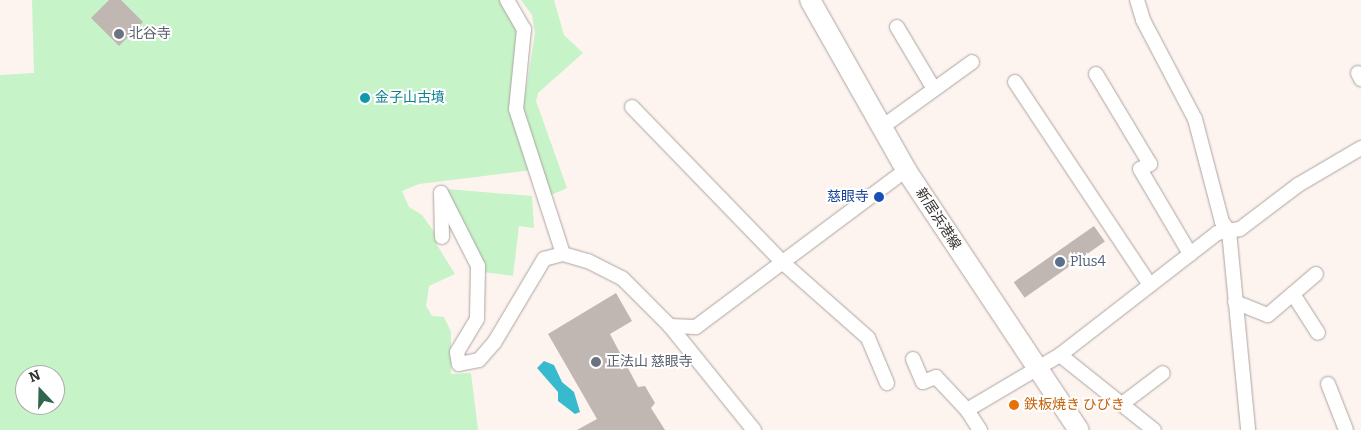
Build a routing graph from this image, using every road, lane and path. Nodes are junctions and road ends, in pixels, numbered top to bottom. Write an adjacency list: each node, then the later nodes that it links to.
1 (507, 0): 15 (street)
2 (810, 0): 10 (main road, 新居浜港線)
3 (1137, 0): 13 (street)
4 (898, 27): 8 (street)
5 (972, 62): 8 (street)
6 (1096, 74): 16 (street)
7 (1015, 82): 19 (street)
8 (934, 89): 10 (street)
9 (632, 107): 17 (street)
10 (882, 127): 12 (main road, 新居浜港線)
11 (1360, 146): 13 (street)
12 (906, 170): 17 (street); 26 (main road, 新居浜港線)
13 (1229, 231): 16 (street); 21 (street)
14 (442, 238): 15 (street)
15 (563, 254): 22 (street)
16 (1190, 254): 19 (street)
17 (781, 262): 22 (street); 28 (street)
18 (1316, 274): 20 (street)
19 (1150, 285): 24 (street)
20 (1292, 294): 21 (street); 23 (street)
21 (1236, 302): 36 (street)
22 (670, 326): 32 (street)
23 (1318, 333)
24 (1060, 355): 26 (street); 30 (street)
25 (913, 359): 31 (street)
26 (1036, 369): 31 (street); 34 (main road, 新居浜港線)
27 (1163, 373): 30 (street)
28 (887, 383)
29 (1328, 384): 37 (street)
30 (1122, 404): 35 (street)
31 (967, 410): 33 (street)
32 (754, 430)
33 (980, 430)
34 (1079, 430)
35 (1154, 430)
36 (1248, 430)
37 (1346, 430)

